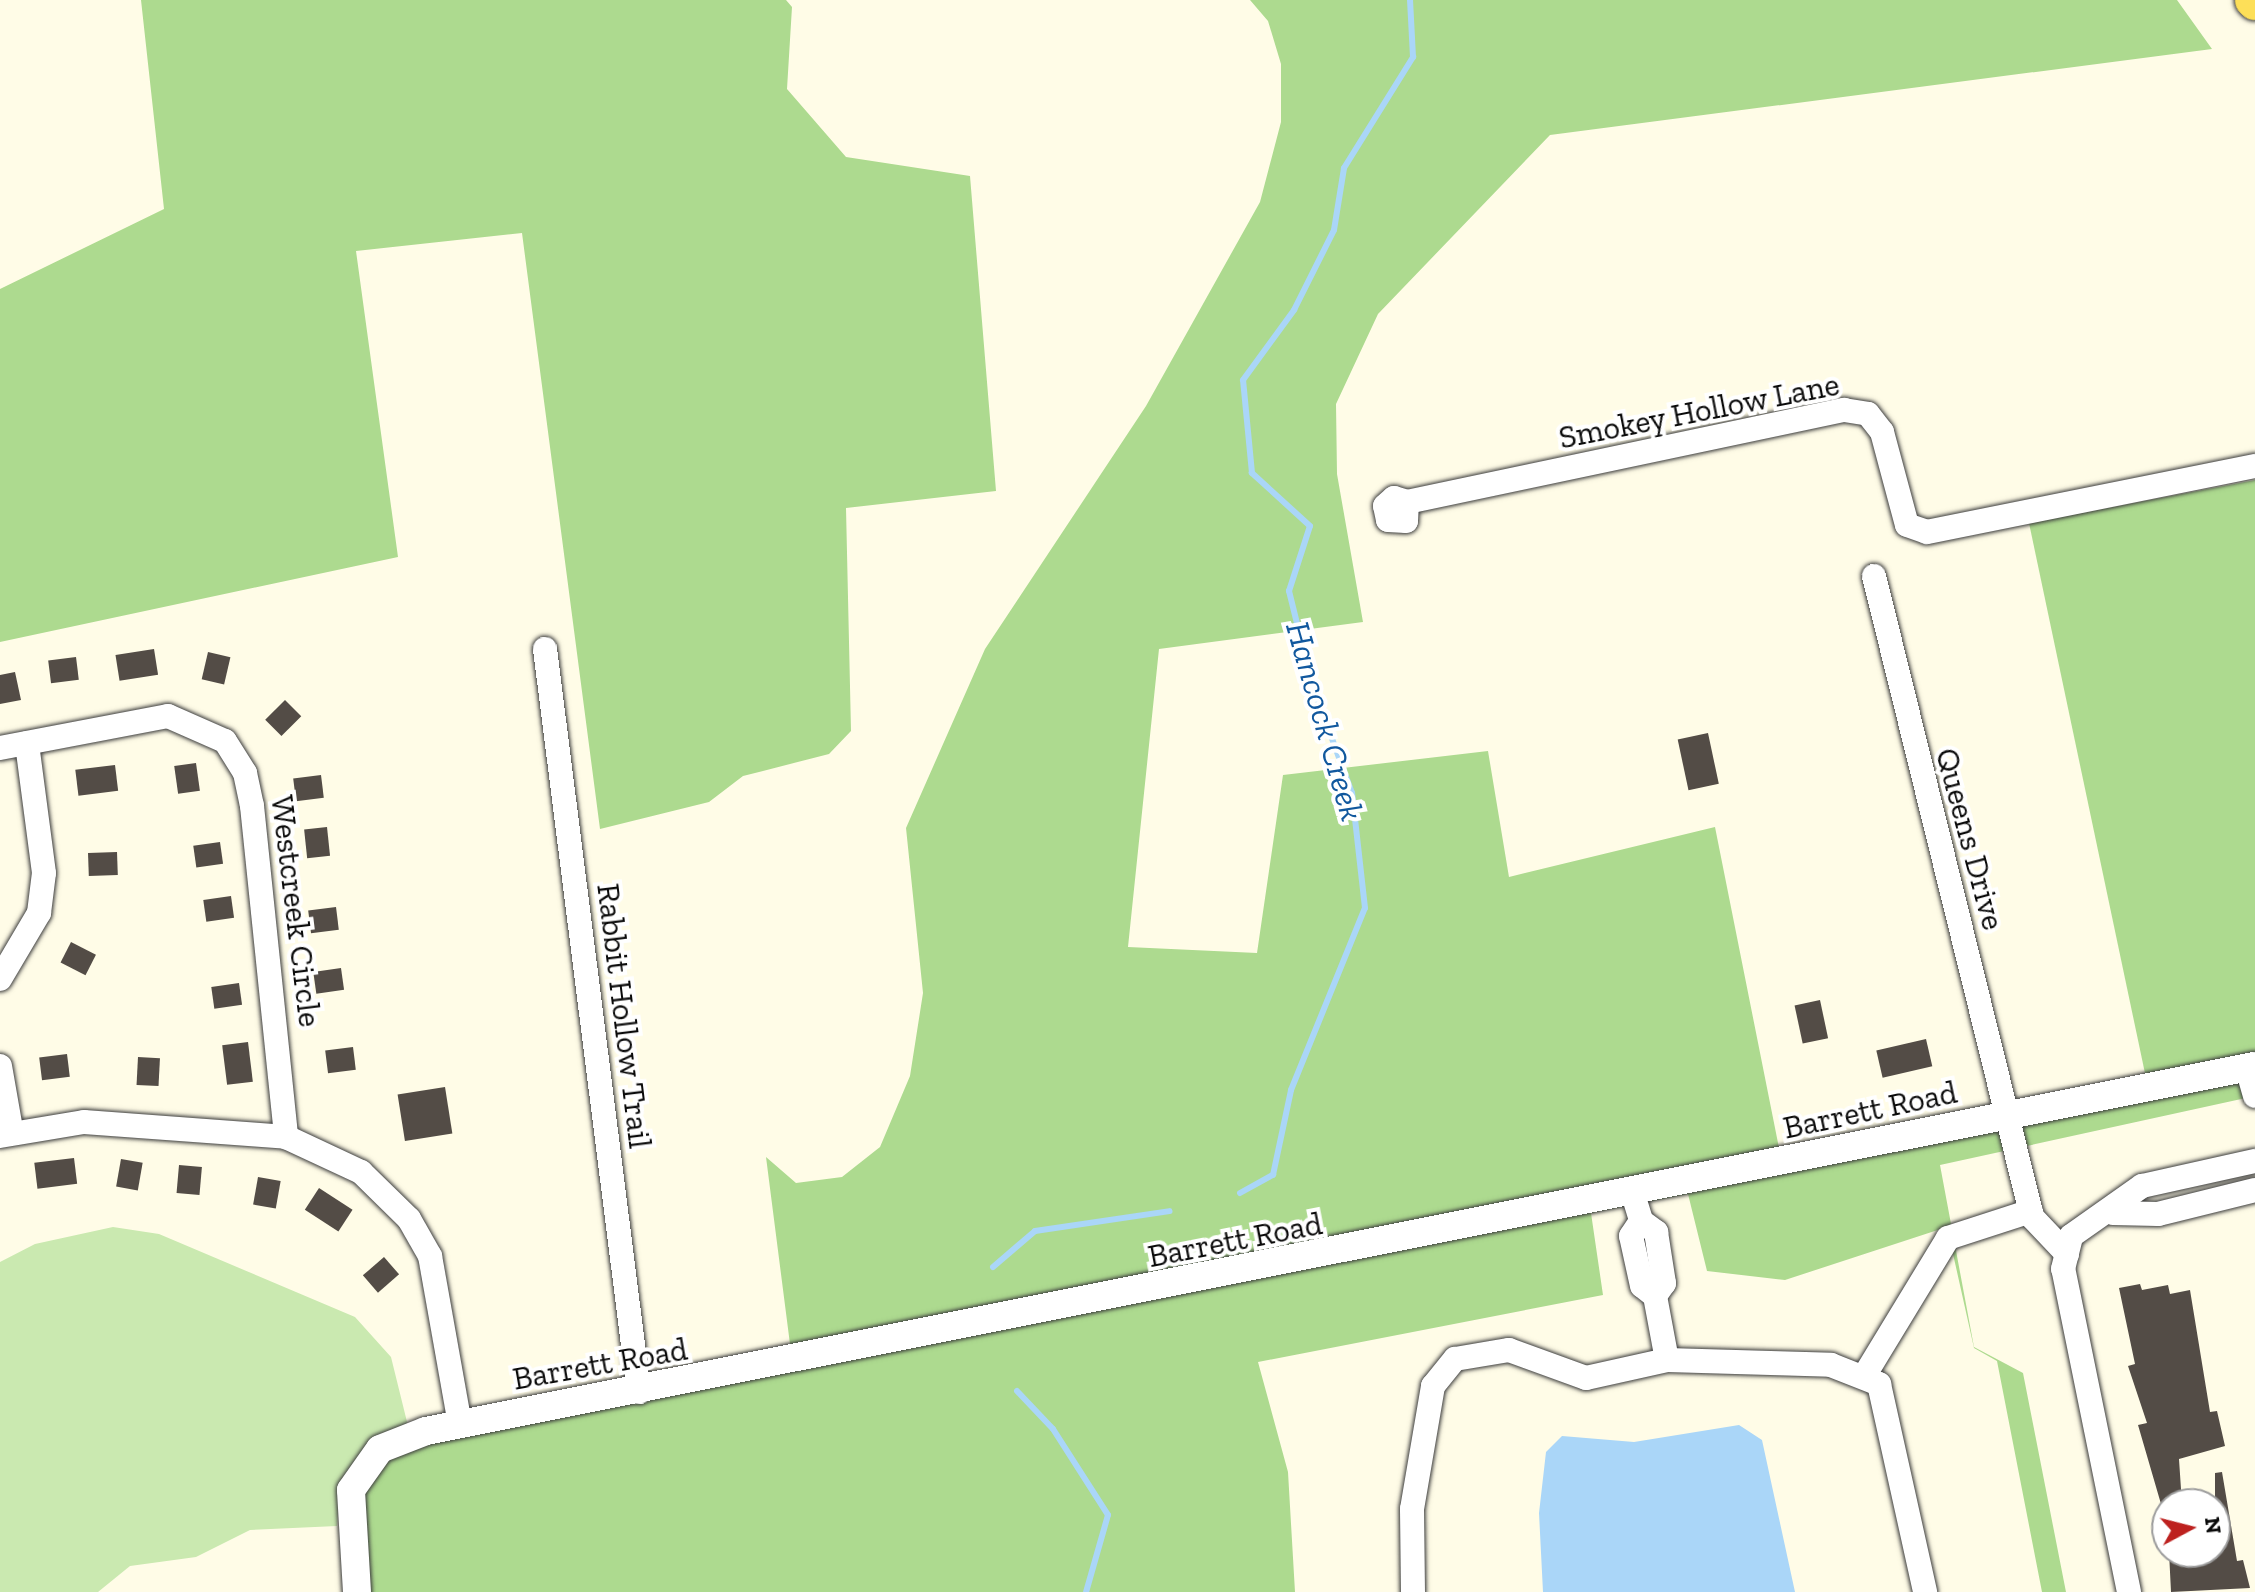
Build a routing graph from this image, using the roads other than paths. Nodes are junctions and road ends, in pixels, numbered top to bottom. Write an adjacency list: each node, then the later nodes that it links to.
1 (2255, 466): 2 (street, Smokey Hollow Lane)
2 (1407, 502)
3 (1874, 576): 11 (street, Queens Drive)
4 (545, 649): 24 (street, Rabbit Hollow Trail)
5 (27, 743): 6 (street, Westcreek Circle); 7 (street); 13 (street, Westcreek Circle)
6 (0, 748)
7 (0, 979)
8 (0, 1066): 12 (street)
9 (2251, 1067): 10 (street); 11 (street, Barrett Road)
10 (2255, 1096)
11 (2005, 1117): 17 (street, Barrett Road); 19 (street, Queens Drive)
12 (6, 1132): 13 (street)
13 (286, 1137): 25 (street)
14 (2255, 1161): 15 (street)
15 (2182, 1176): 18 (street); 20 (street)
16 (2255, 1190): 18 (street)
17 (1633, 1194): 22 (street); 24 (street, Barrett Road)
18 (2190, 1207): 20 (street)
19 (2031, 1211): 21 (street); 23 (street)
20 (2113, 1213): 21 (street)
21 (2067, 1254): 29 (street)
22 (1667, 1360): 23 (street); 27 (street)
23 (1866, 1373): 28 (street)
24 (639, 1392): 25 (street, Barrett Road)
25 (460, 1424): 26 (street, Barrett Road)
26 (357, 1592)
27 (1413, 1592)
28 (1925, 1592)
29 (2129, 1592)

